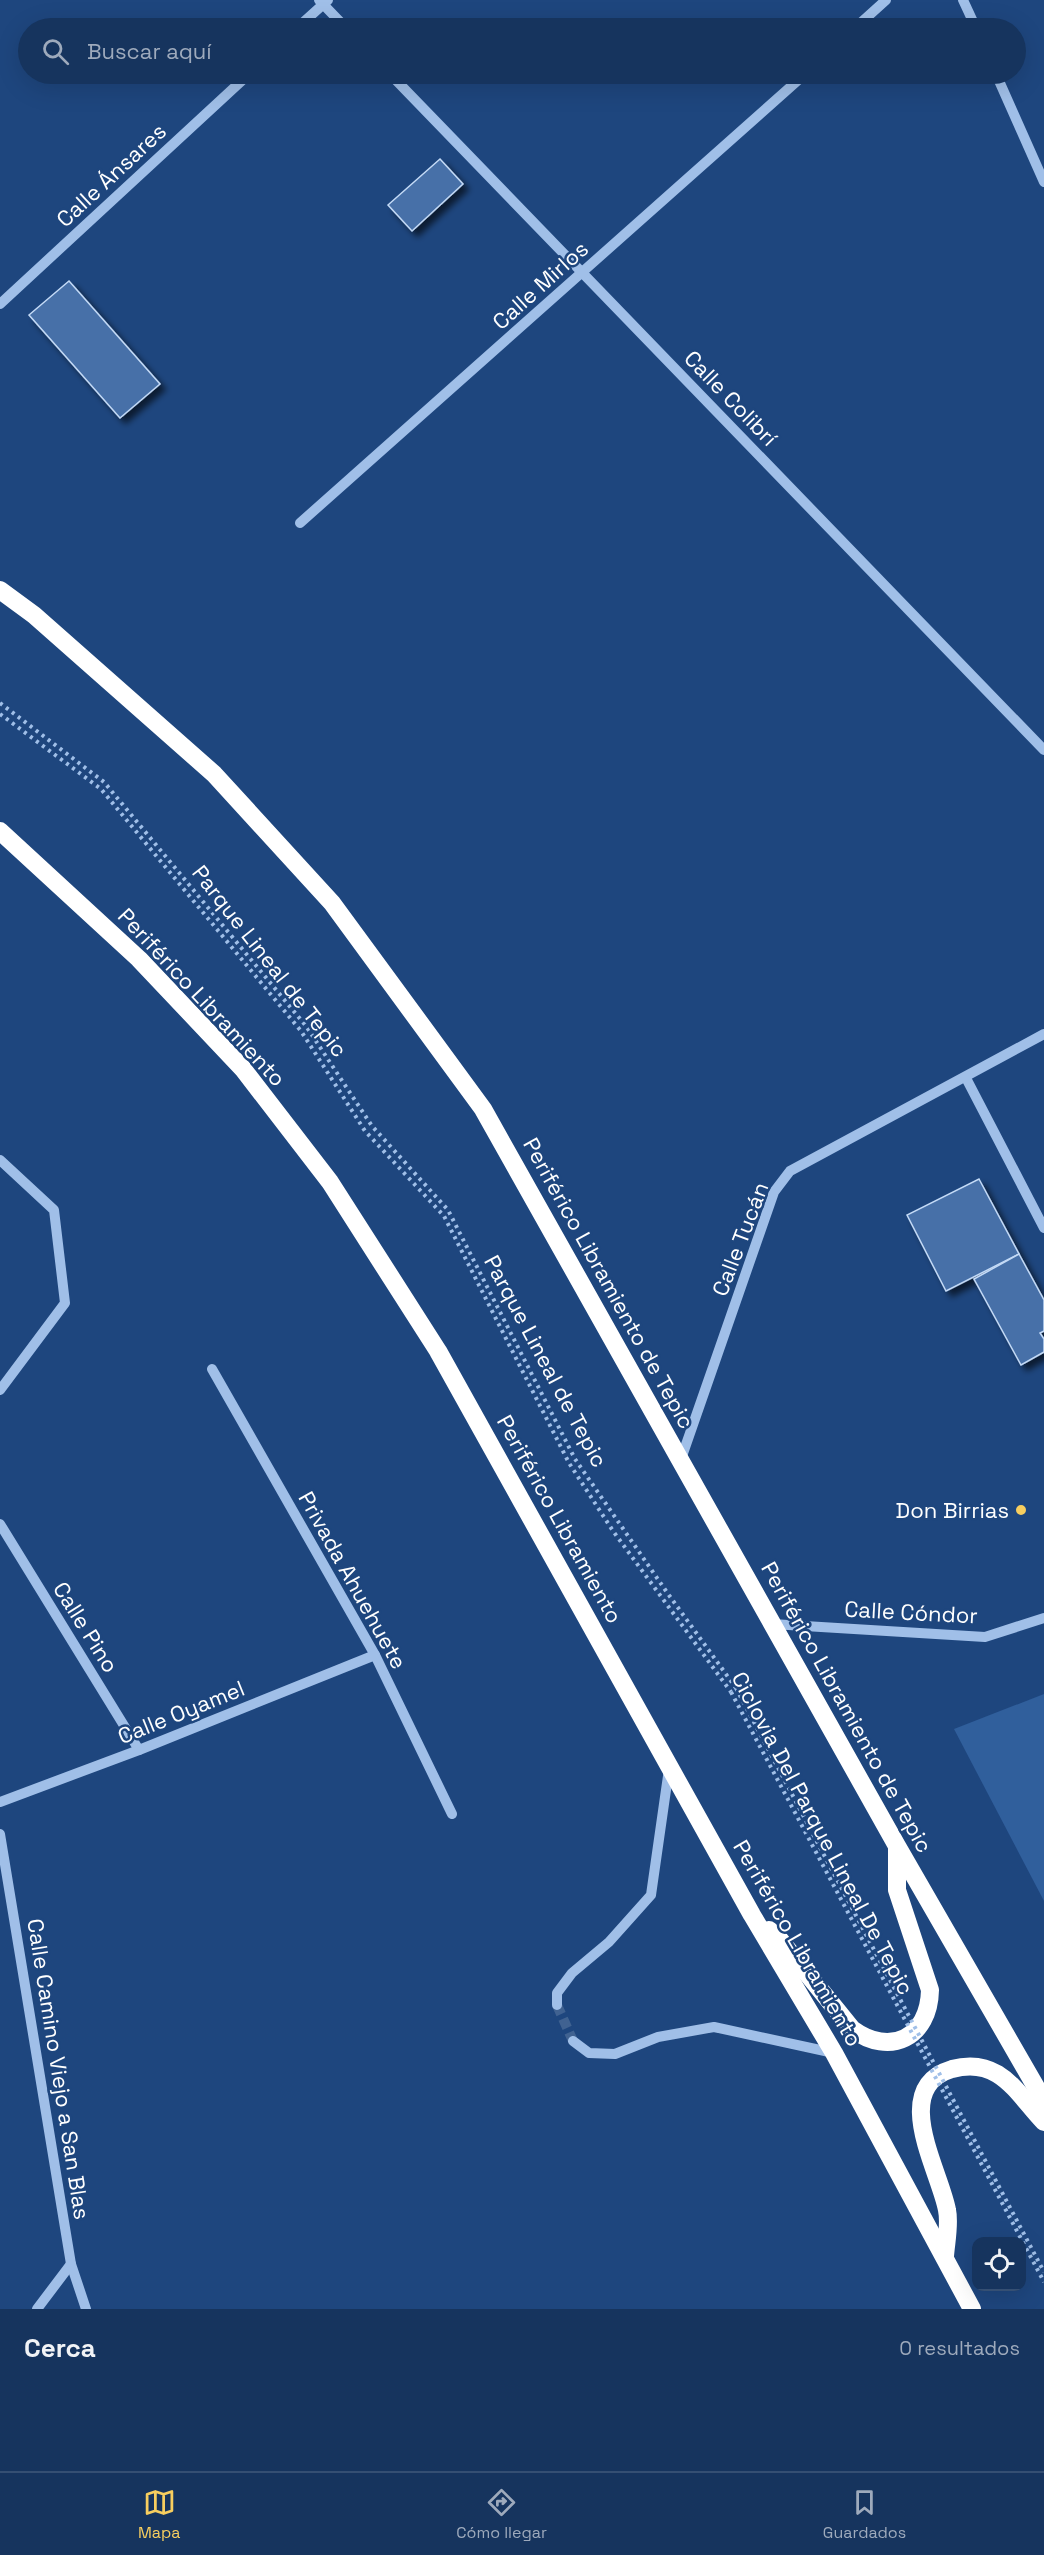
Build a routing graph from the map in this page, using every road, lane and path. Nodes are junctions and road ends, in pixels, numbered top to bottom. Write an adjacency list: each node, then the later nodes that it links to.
1 (886, 0): 6 (street)
2 (963, 0): 7 (street)
3 (323, 2): 4 (street); 5 (street)
4 (307, 18)
5 (337, 18)
6 (866, 18)
7 (971, 18)
8 (238, 84): 14 (street, Calle Ánsares)
9 (400, 84): 13 (street, Calle Colibrí)
10 (794, 84): 13 (street, Calle Mirlos)
11 (1000, 84): 12 (street)
12 (1044, 182)
13 (584, 273): 15 (street, Calle Mirlos); 19 (street, Calle Colibrí)
14 (0, 304)
15 (300, 523)
16 (0, 590): 27 (highway, Periférico Libramiento de Tepic)
17 (0, 704): 46 (path, Parque Lineal de Tepic, bridge)
18 (0, 714): 47 (path, Ciclovia Del Parque Lineal De Tepic, bridge)
19 (1044, 750)
20 (0, 831): 33 (highway, Periférico Libramiento)
21 (1044, 1034): 22 (street, Calle Tucán)
22 (966, 1078): 24 (street); 27 (street, Calle Tucán)
23 (0, 1160): 26 (street)
24 (1044, 1228)
25 (212, 1369): 31 (street, Privada Ahuehuete)
26 (0, 1390)
27 (681, 1459): 30 (highway, Periférico Libramiento de Tepic)
28 (0, 1524): 32 (street, Calle Pino)
29 (1044, 1618): 30 (street, Calle Cóndor)
30 (772, 1624): 37 (highway, Periférico Libramiento de Tepic)
31 (375, 1655): 32 (street, Calle Oyamel); 35 (street, Privada Ahuehuete)
32 (139, 1750): 34 (street, Calle Oyamel)
33 (670, 1766): 38 (highway, Periférico Libramiento); 39 (street)
34 (0, 1802)
35 (452, 1814)
36 (0, 1834): 45 (street, Calle Camino Viejo a San Blas)
37 (897, 1846): 38 (highway); 42 (highway, Periférico Libramiento de Tepic)
38 (752, 1915): 41 (highway, Periférico Libramiento)
39 (557, 2006)
40 (573, 2041): 41 (street)
41 (834, 2053): 44 (highway, Periférico Libramiento)
42 (1044, 2101)
43 (1044, 2122): 44 (highway)
44 (945, 2256): 50 (highway, Periférico Libramiento)
45 (71, 2264): 48 (street); 49 (street, Calle Camino Viejo a San Blas)
46 (1044, 2272)
47 (1044, 2282)
48 (38, 2309)
49 (86, 2309)
50 (972, 2309)

